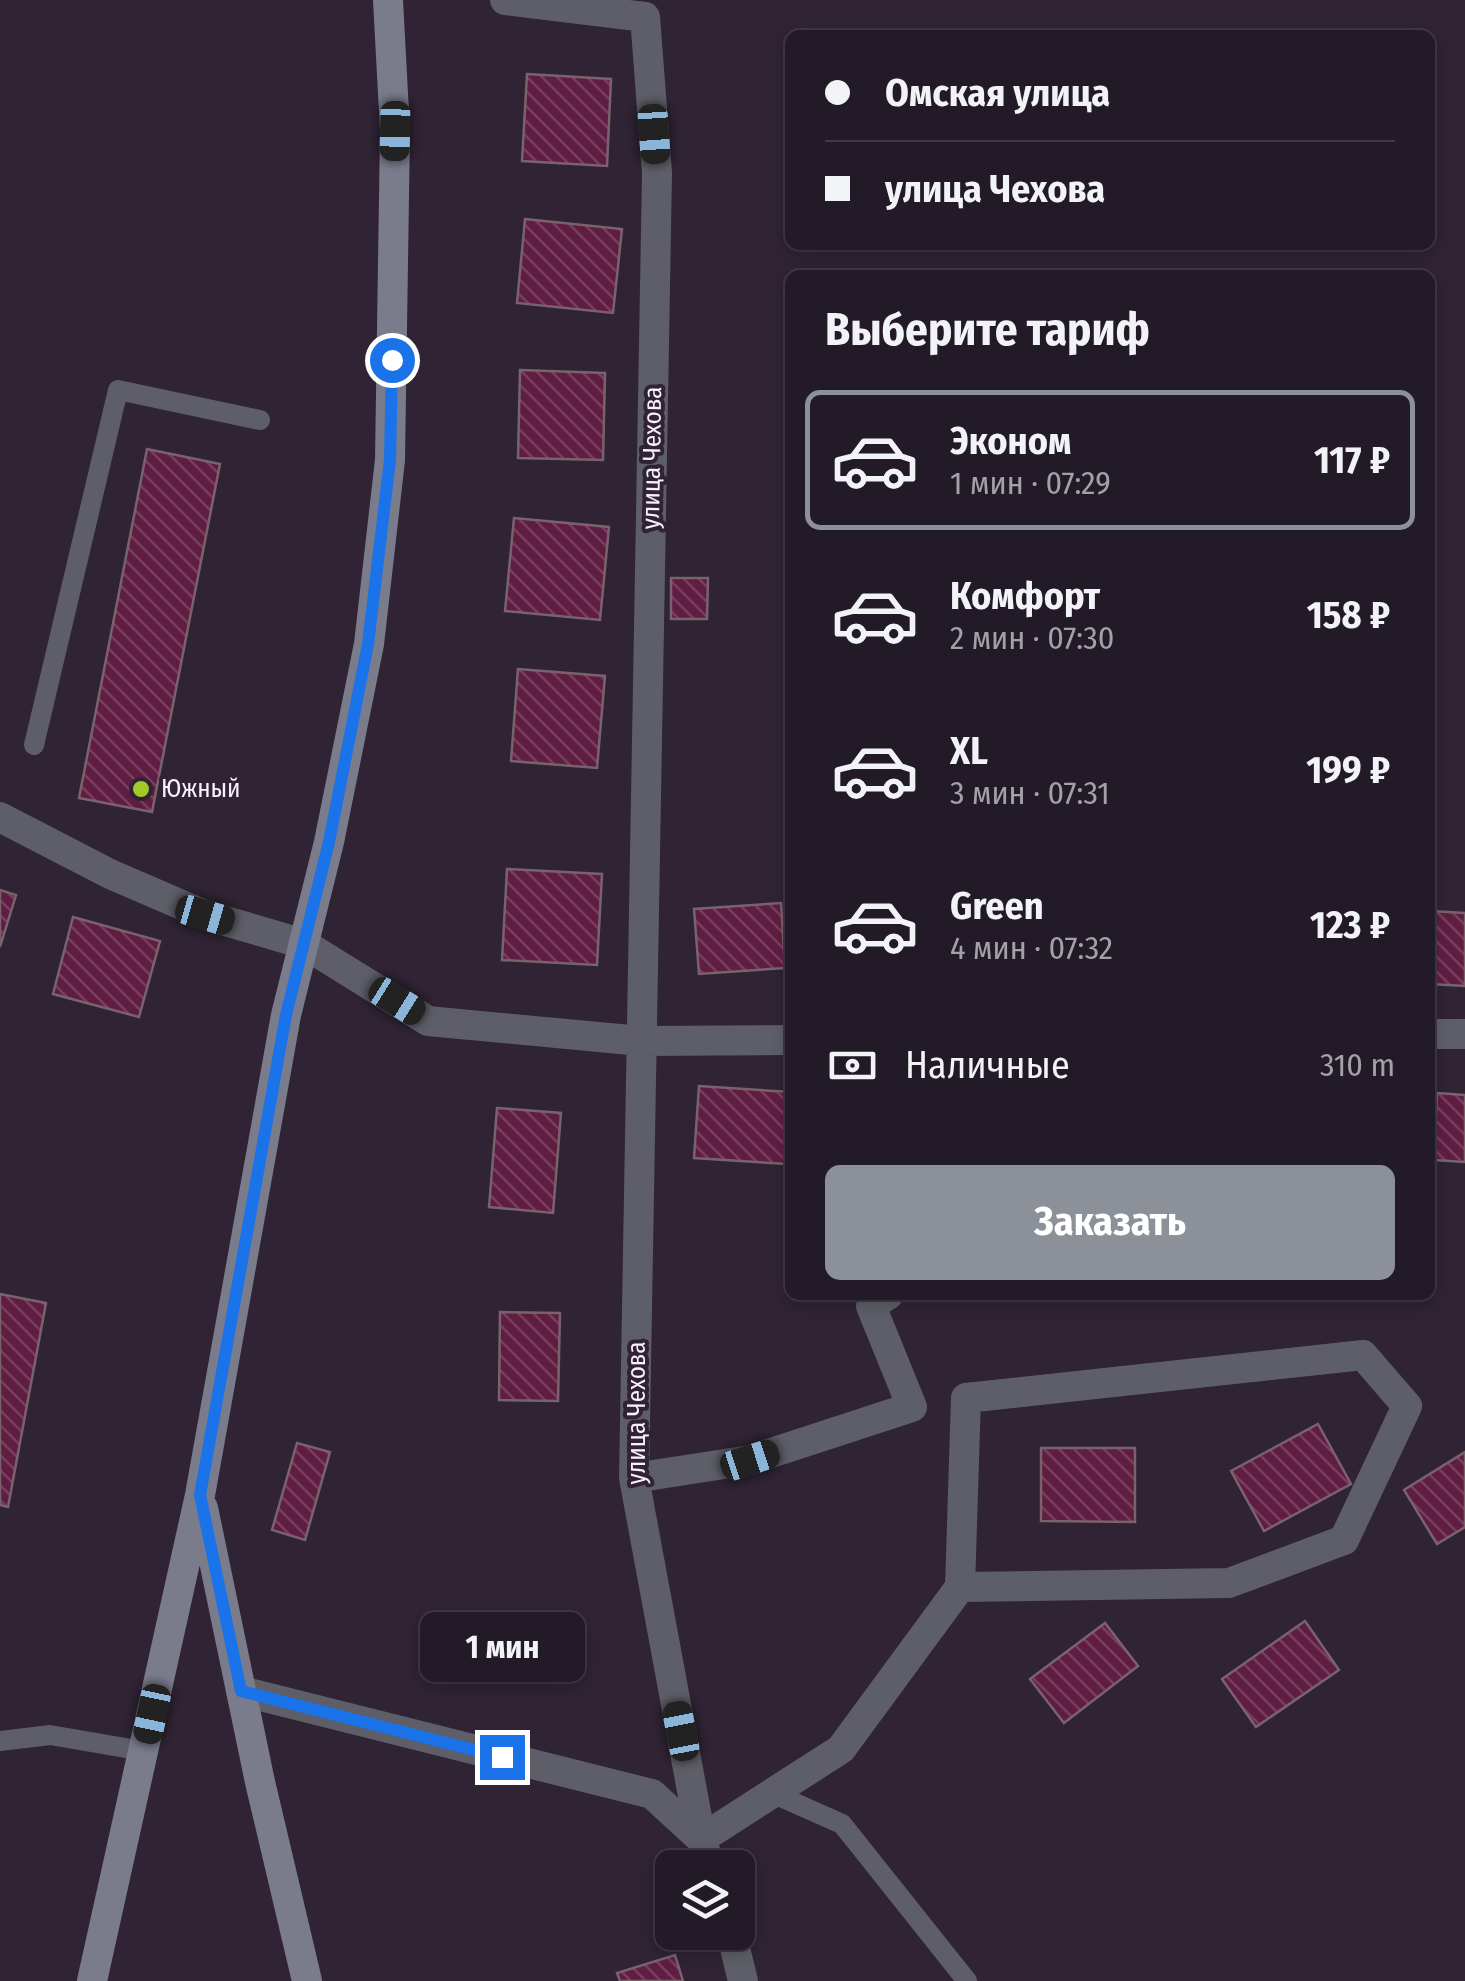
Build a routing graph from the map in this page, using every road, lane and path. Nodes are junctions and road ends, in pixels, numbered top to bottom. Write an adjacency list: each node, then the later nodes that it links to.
1 (388, 0): 6 (street)
2 (506, 0): 10 (street, улица Чехова)
3 (260, 420): 4 (lane)
4 (34, 745)
5 (0, 817): 6 (street)
6 (304, 944): 10 (street); 13 (street)
7 (1435, 1034): 8 (street)
8 (1465, 1034)
9 (785, 1040): 10 (street)
10 (642, 1041): 12 (street, улица Чехова)
11 (880, 1300): 12 (street)
12 (634, 1478): 20 (street, улица Чехова)
13 (200, 1495): 15 (street); 17 (street)
14 (960, 1587): 14 (street); 18 (street)
15 (241, 1691): 19 (street); 24 (street)
16 (0, 1741): 17 (lane)
17 (144, 1751): 23 (street)
18 (772, 1793): 21 (street); 26 (lane)
19 (703, 1850)
20 (705, 1850)
21 (709, 1850)
22 (736, 1950): 25 (street)
23 (92, 1981)
24 (307, 1981)
25 (744, 1981)
26 (968, 1981)

